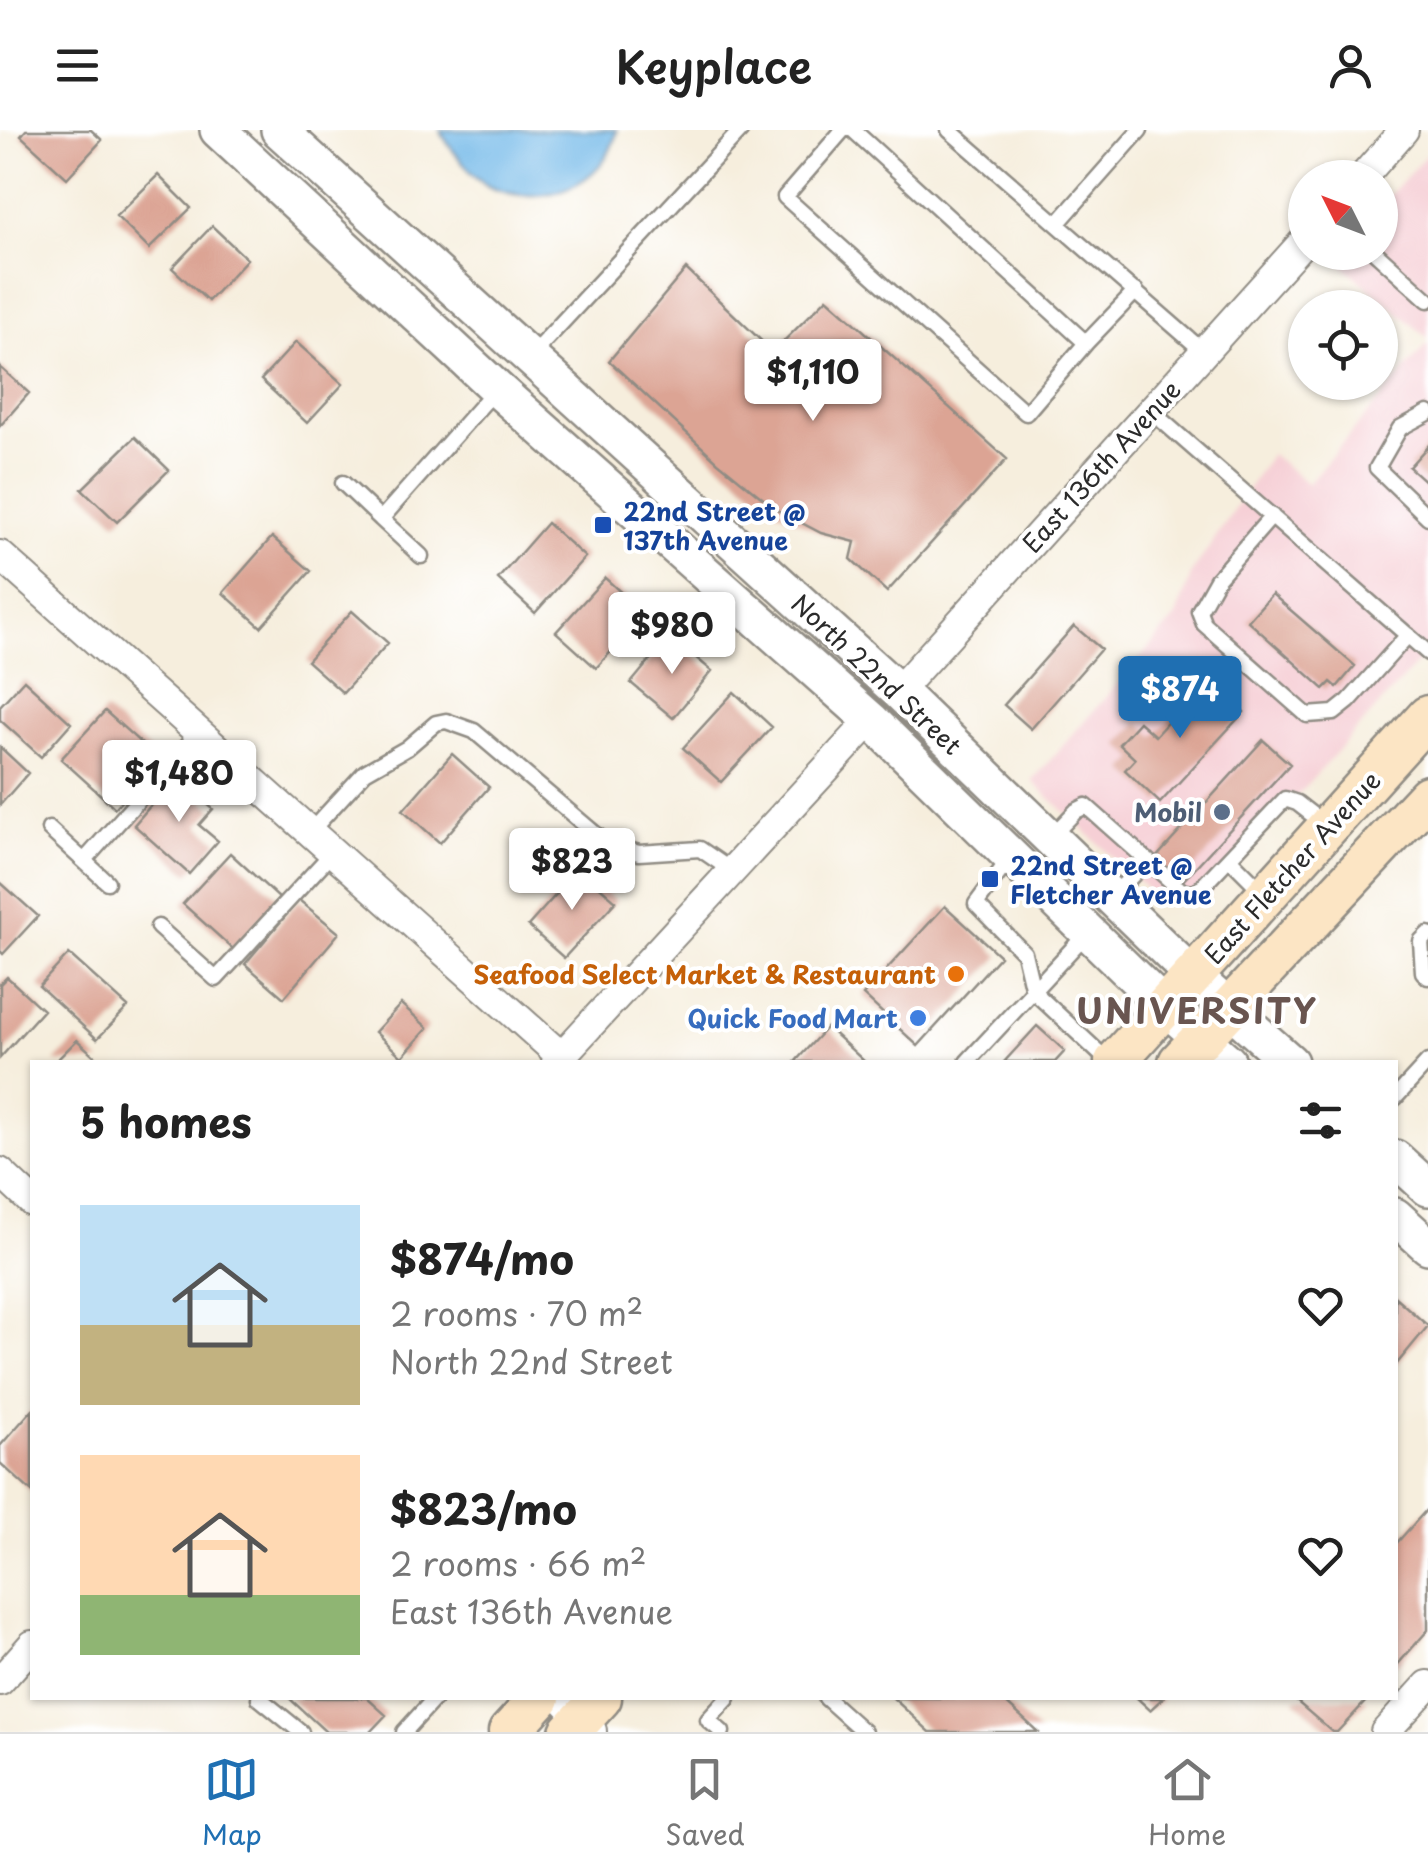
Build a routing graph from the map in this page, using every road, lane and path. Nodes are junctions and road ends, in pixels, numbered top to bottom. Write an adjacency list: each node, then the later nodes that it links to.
1 (218, 130): 11 (street, North 22nd Street)
2 (254, 130): 11 (street)
3 (280, 130): 19 (street, North 22nd Street)
4 (741, 130): 19 (lane)
5 (842, 130): 18 (lane)
6 (853, 130): 18 (lane)
7 (948, 130): 12 (lane)
8 (1140, 130): 12 (lane)
9 (1404, 130): 10 (street)
10 (1378, 160)
11 (260, 170): 17 (street, North 22nd Street)
12 (1057, 224): 15 (lane)
13 (1288, 259): 20 (street, East 136th Avenue)
14 (1396, 270): 16 (lane)
15 (1136, 291): 18 (lane); 20 (lane)
16 (1428, 300)
17 (420, 316): 19 (street); 21 (street, North 22nd Street)
18 (1086, 343)
19 (528, 352): 32 (street, North 22nd Street)
20 (1204, 352): 22 (street, East 136th Avenue)
21 (496, 388): 27 (lane); 34 (street, North 22nd Street)
22 (1151, 411): 25 (lane); 32 (street, East 136th Avenue)
23 (1428, 414): 26 (lane)
24 (343, 483): 27 (lane)
25 (1272, 516): 30 (lane); 30 (lane)
26 (1428, 517)
27 (381, 519): 29 (lane)
28 (0, 555): 35 (street)
29 (422, 556)
30 (1408, 635): 31 (lane)
31 (1428, 653)
32 (898, 691): 40 (street, North 22nd Street)
33 (1428, 716): 37 (main road, East Fletcher Avenue)
34 (871, 720): 42 (street, North 22nd Street); 46 (street)
35 (198, 734): 39 (street); 45 (lane)
36 (1428, 796): 57 (main road, East Fletcher Avenue)
37 (1328, 828): 43 (lane); 48 (main road, East Fletcher Avenue)
38 (49, 829): 45 (lane)
39 (310, 832): 41 (street); 46 (lane)
40 (1050, 838): 44 (lane); 49 (street, North 22nd Street)
41 (333, 852): 50 (lane); 59 (street)
42 (1011, 856): 51 (street, North 22nd Street); 55 (lane)
43 (1230, 859): 44 (lane); 48 (lane)
44 (1147, 860): 49 (lane)
45 (84, 861): 47 (lane)
46 (732, 871): 59 (street)
47 (107, 882)
48 (1267, 896): 53 (main road, East Fletcher Avenue)
49 (1112, 898): 53 (street, North 22nd Street)
50 (158, 927)
51 (1088, 932): 55 (lane); 56 (street, North 22nd Street)
52 (1428, 934): 54 (lane)
53 (1192, 976): 56 (main road, East Fletcher Avenue); 57 (street, North 22nd Street)
54 (1428, 977)
55 (1033, 991): 60 (lane); 61 (lane)
56 (1165, 1007): 58 (street, North 22nd Street); 62 (main road, East Fletcher Avenue)
57 (1228, 1009): 58 (main road, East Fletcher Avenue); 63 (street, North 22nd Street)
58 (1202, 1055)
59 (559, 1060)
60 (969, 1060)
61 (1111, 1060)
62 (1115, 1060)
63 (1288, 1060)
64 (1428, 1062): 65 (lane)
65 (1398, 1095)
66 (1398, 1161): 68 (street)
67 (0, 1172): 69 (street)
68 (1428, 1188)
69 (30, 1200)
70 (1398, 1219): 71 (street)
71 (1428, 1246)
72 (30, 1647): 73 (street)
73 (0, 1681)
74 (1428, 1684): 85 (street)
75 (261, 1700): 80 (lane)
76 (432, 1700): 81 (lane)
77 (538, 1700): 82 (main road)
78 (726, 1700): 83 (lane)
79 (828, 1700): 84 (lane)
80 (301, 1732)
81 (404, 1732)
82 (509, 1732)
83 (722, 1732)
84 (864, 1732)
85 (1386, 1732)

